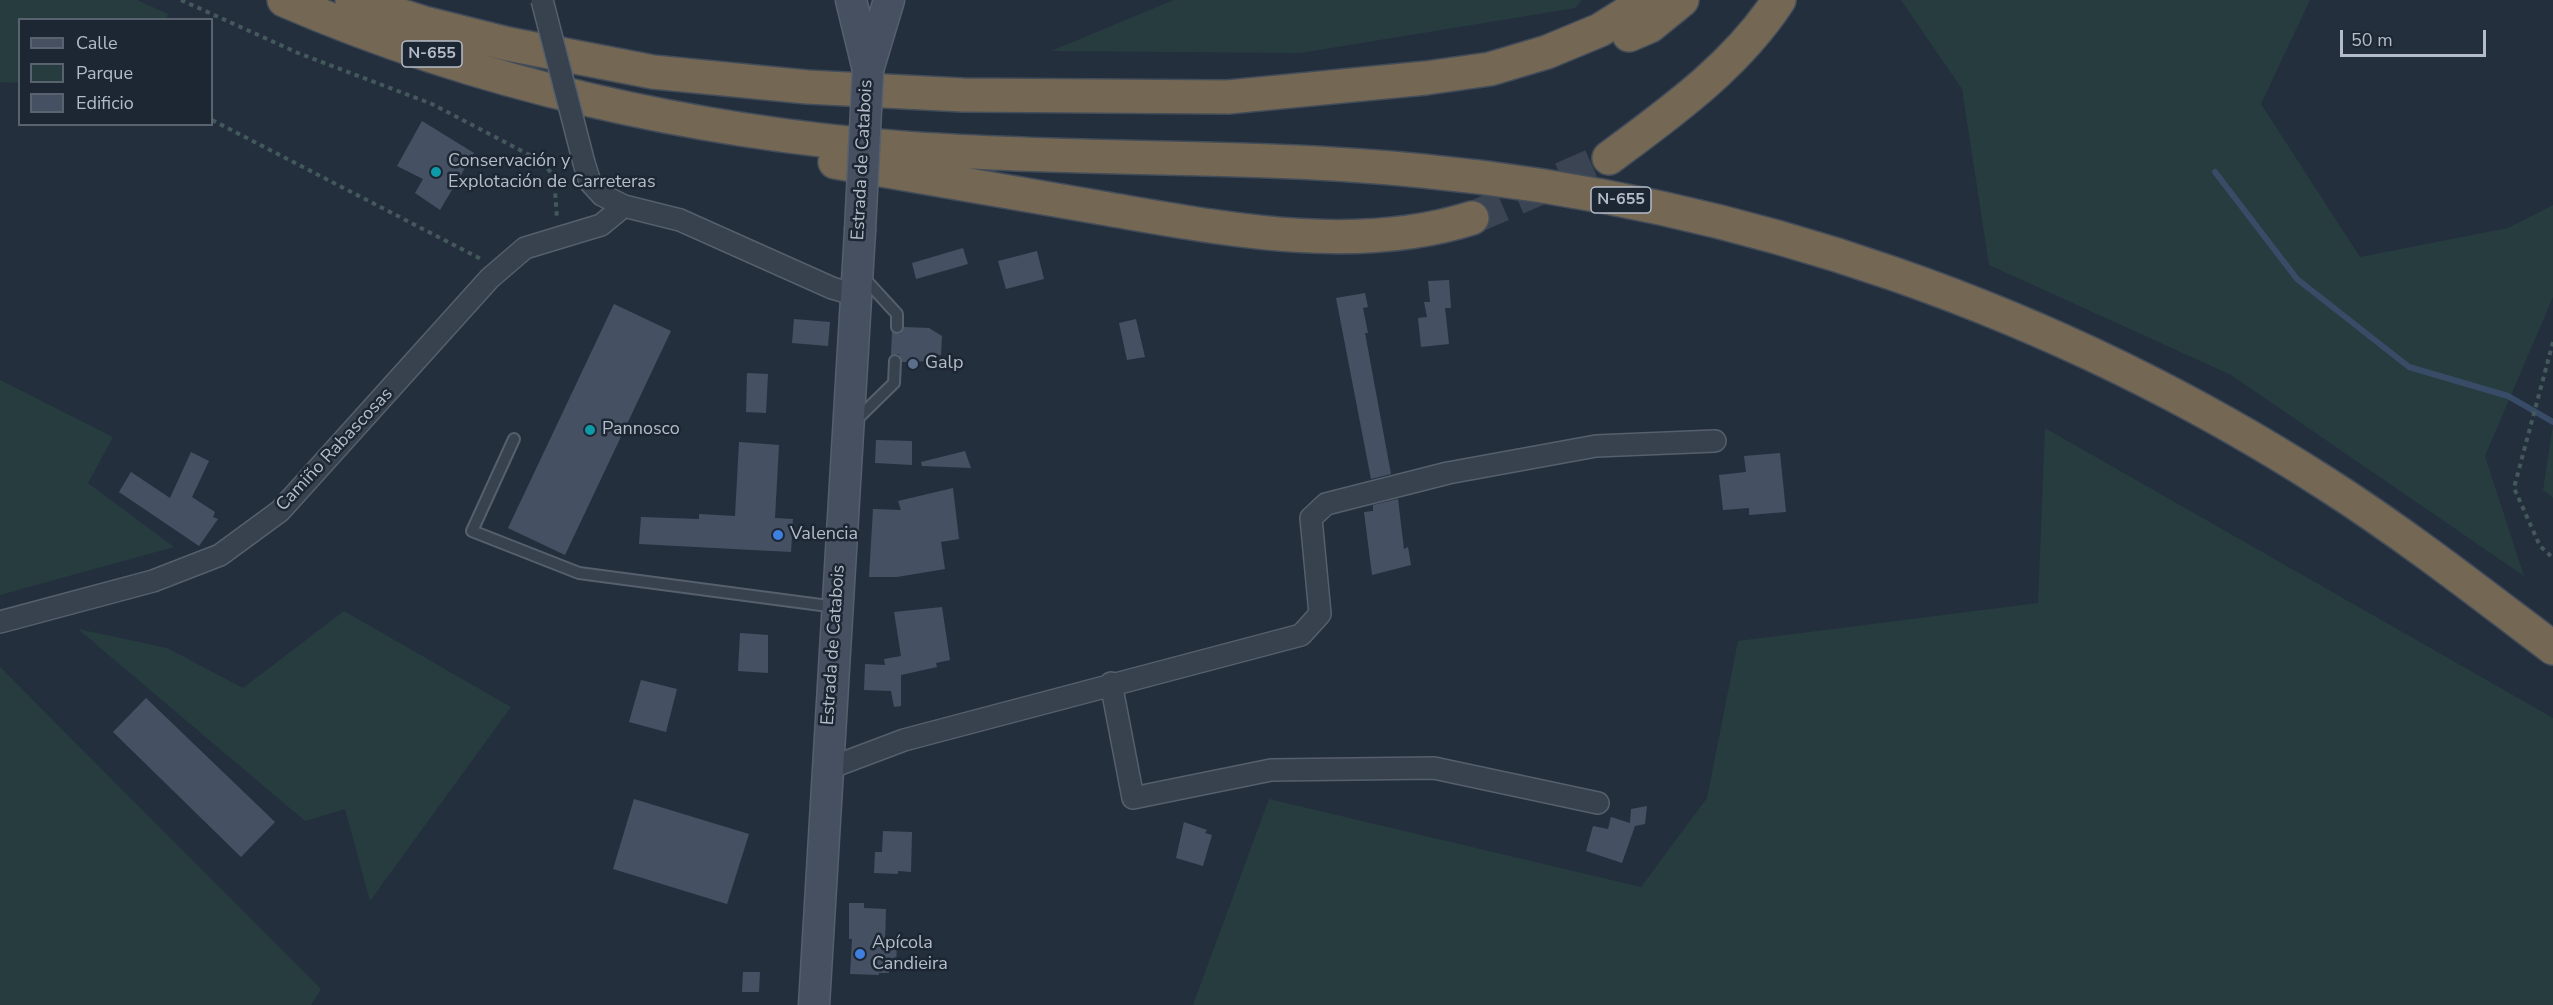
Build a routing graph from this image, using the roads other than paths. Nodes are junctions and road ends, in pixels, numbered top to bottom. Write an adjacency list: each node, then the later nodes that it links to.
1 (284, 0): 11 (highway, N-655)
2 (352, 0): 10 (highway)
3 (542, 0): 13 (street, bridge)
4 (851, 0): 9 (main road)
5 (889, 0): 9 (main road)
6 (1648, 0): 10 (highway)
7 (1682, 0): 10 (highway)
8 (1779, 0): 12 (highway)
9 (868, 70): 15 (main road, Estrada de Catabois, bridge)
10 (1228, 97)
11 (584, 98): 14 (highway); 23 (highway, N-655)
12 (1609, 158)
13 (624, 206): 15 (street); 22 (street, Camiño Rabascosas)
14 (1472, 218)
15 (856, 282): 16 (lane); 18 (main road, Estrada de Catabois)
16 (897, 327)
17 (896, 361): 18 (lane)
18 (848, 428): 21 (main road, Estrada de Catabois)
19 (514, 439): 21 (lane)
20 (1715, 441): 24 (street)
21 (836, 607): 25 (main road, Estrada de Catabois)
22 (0, 622)
23 (2553, 648)
24 (1111, 683): 25 (street); 26 (street)
25 (827, 770): 27 (main road, Estrada de Catabois)
26 (1598, 803)
27 (814, 1005)

